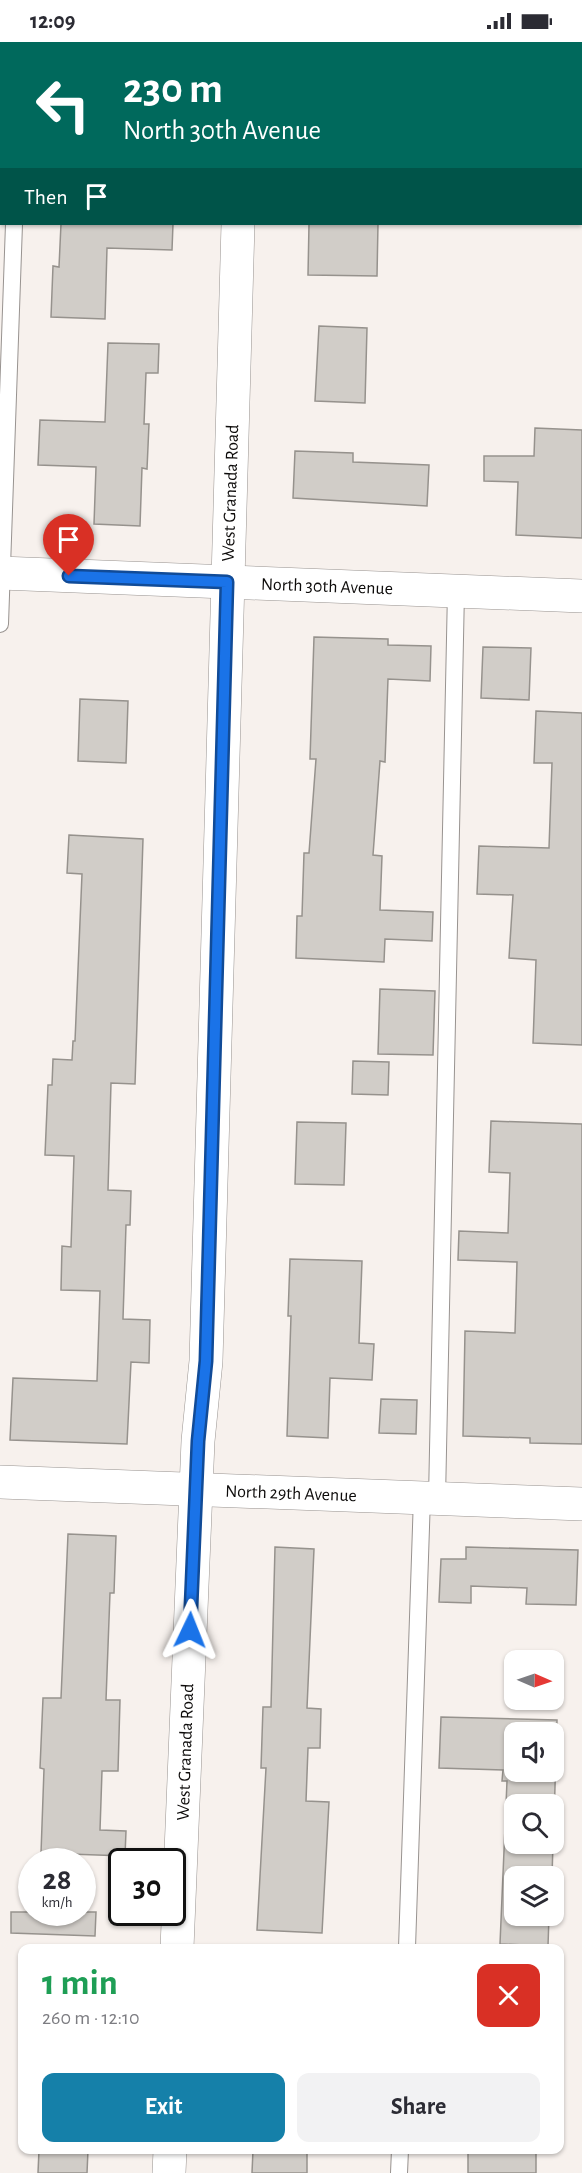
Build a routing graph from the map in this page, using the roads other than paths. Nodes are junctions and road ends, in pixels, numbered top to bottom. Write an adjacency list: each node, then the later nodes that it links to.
1 (14, 225): 3 (lane)
2 (238, 225): 4 (street, West Granada Road)
3 (1, 573): 4 (street, North 30th Avenue); 7 (lane)
4 (227, 582): 5 (street, North 30th Avenue); 9 (street, West Granada Road)
5 (456, 591): 6 (street, North 30th Avenue); 10 (lane)
6 (582, 596)
7 (0, 624)
8 (0, 1482): 9 (street, North 29th Avenue)
9 (196, 1489): 10 (street, North 29th Avenue); 12 (street, West Granada Road)
10 (430, 1497): 11 (street, North 29th Avenue); 13 (lane)
11 (582, 1504)
12 (177, 1944)
13 (407, 1944)
14 (170, 2154): 16 (street)
15 (400, 2154): 17 (lane)
16 (169, 2173)
17 (399, 2173)

